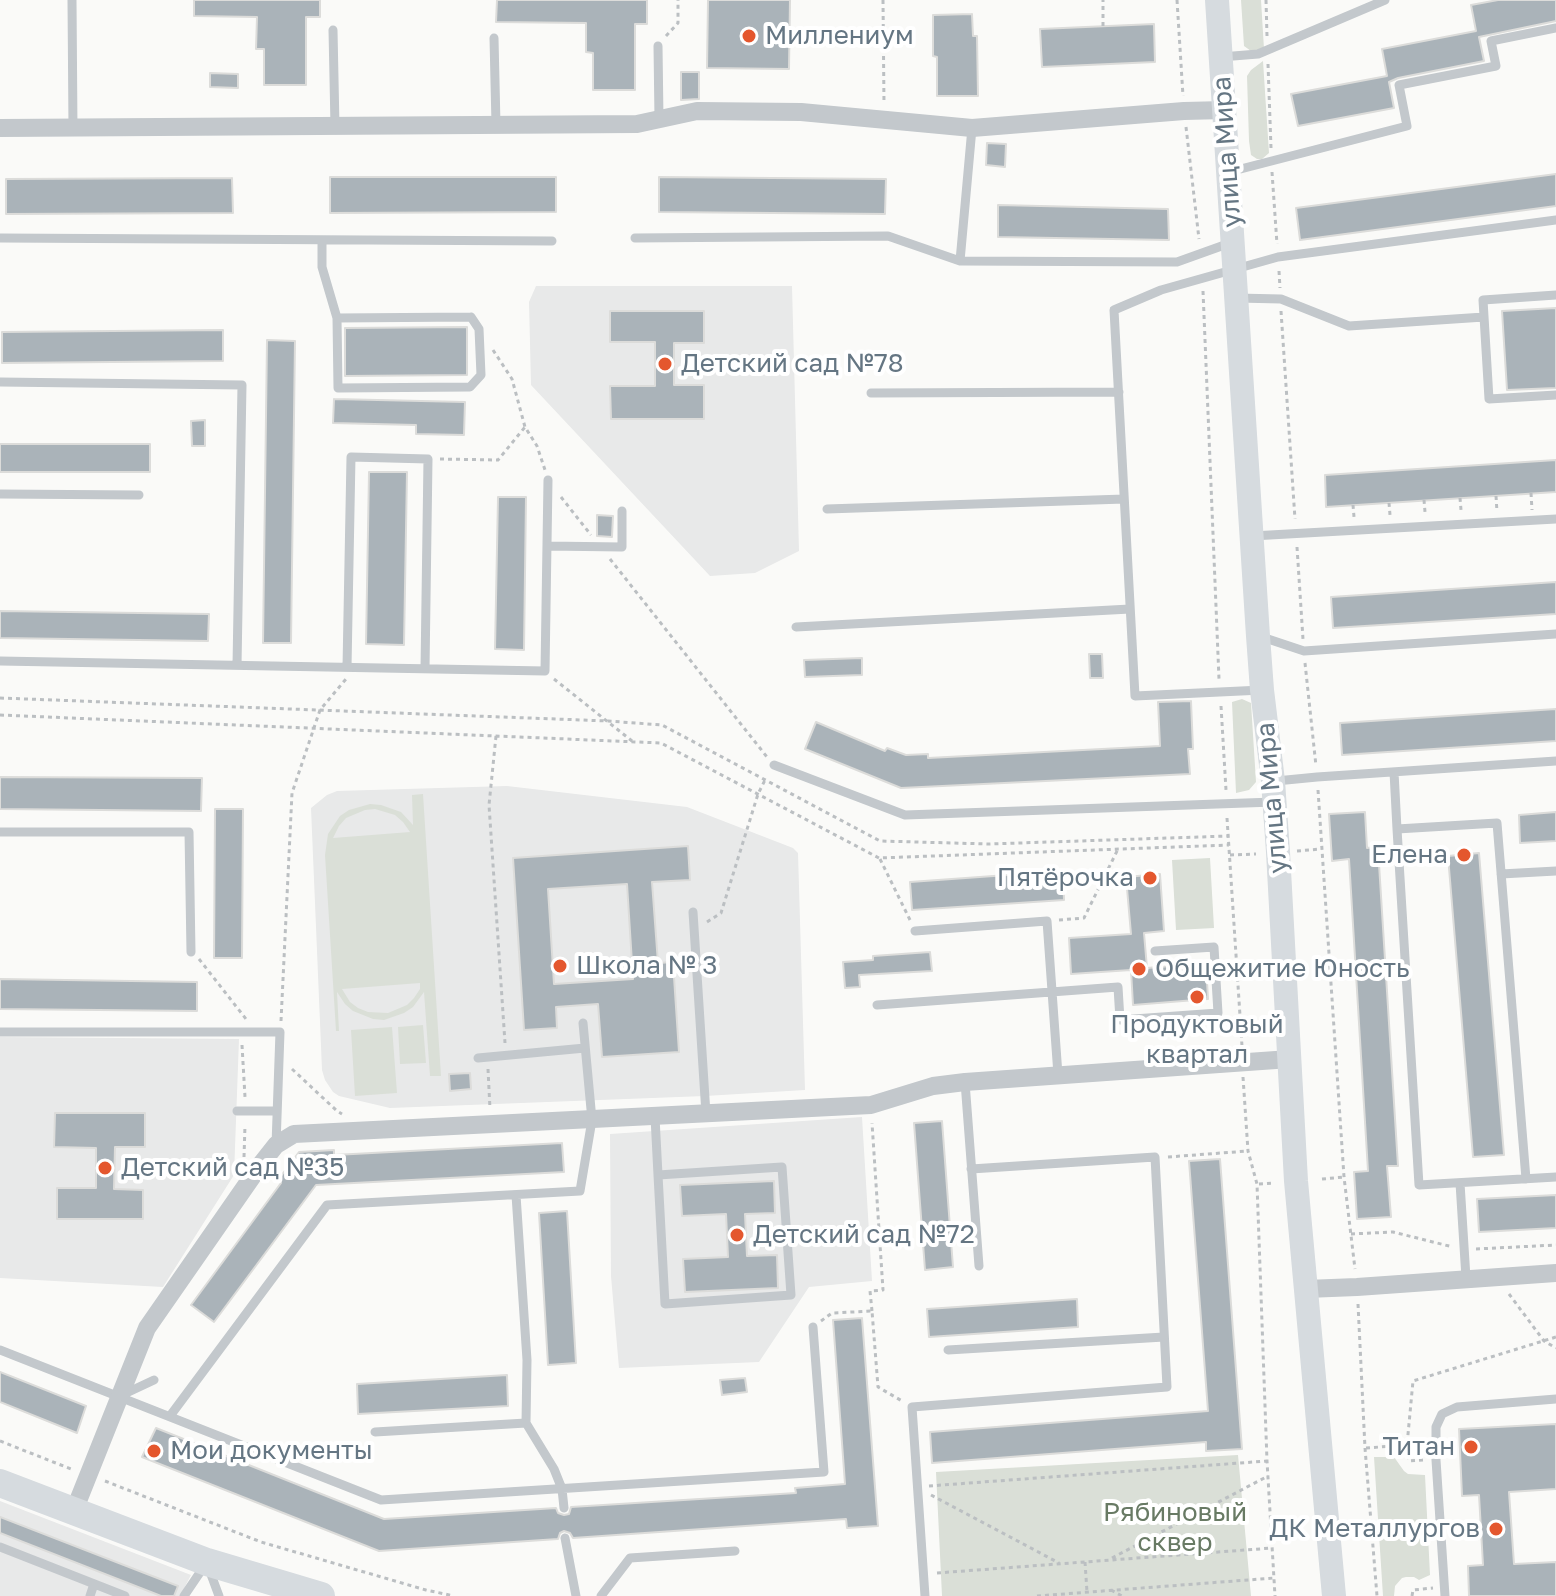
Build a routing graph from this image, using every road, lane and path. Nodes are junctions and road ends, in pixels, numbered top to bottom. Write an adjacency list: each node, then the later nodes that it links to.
1 (72, 0): 22 (lane)
2 (678, 0): 12 (path)
3 (883, 0): 17 (path)
4 (1103, 0): 8 (path)
5 (1217, 0): 14 (main road, улица Мира)
6 (1266, 0): 13 (path)
7 (1385, 0): 13 (lane)
8 (1103, 26)
9 (1556, 28): 23 (lane)
10 (333, 30): 19 (lane)
11 (494, 38): 18 (lane)
12 (658, 46): 16 (lane)
13 (1268, 50): 14 (lane); 23 (path)
14 (1221, 57): 15 (main road, улица Мира)
15 (1225, 110): 21 (street); 24 (main road, улица Мира)
16 (659, 119): 17 (street); 18 (street)
17 (884, 120): 21 (street)
18 (496, 125): 19 (street)
19 (335, 127): 22 (street)
20 (0, 128): 22 (street)
21 (972, 128): 32 (lane)
22 (73, 129)
23 (1272, 162): 24 (lane); 31 (path)
24 (1229, 172): 30 (main road, улица Мира)
25 (1556, 220): 31 (lane)
26 (0, 238): 28 (lane)
27 (635, 238): 32 (lane)
28 (322, 240): 29 (lane); 38 (lane)
29 (552, 241)
30 (1233, 242): 32 (lane); 33 (main road, улица Мира)
31 (1278, 257): 33 (lane); 36 (path)
32 (960, 261)
33 (1235, 269): 35 (main road, улица Мира); 41 (lane)
34 (1556, 295): 37 (lane)
35 (1237, 298): 36 (lane); 54 (main road, улица Мира)
36 (1281, 299): 37 (lane); 53 (path)
37 (1484, 317): 43 (lane)
38 (337, 318): 39 (lane); 39 (lane)
39 (479, 329): 44 (path)
40 (0, 382): 63 (lane)
41 (1119, 392): 42 (lane); 49 (lane)
42 (871, 393)
43 (1556, 395)
44 (525, 427): 45 (path); 46 (path)
45 (428, 459): 64 (lane); 65 (lane)
46 (548, 480): 55 (lane); 56 (path)
47 (0, 494): 48 (lane)
48 (139, 495)
49 (1124, 499): 50 (lane); 57 (lane)
50 (827, 509)
51 (622, 511): 56 (lane)
52 (1556, 519): 53 (lane)
53 (1296, 533): 54 (lane); 61 (path)
54 (1252, 536): 60 (main road, улица Мира)
55 (547, 546): 56 (lane); 66 (lane)
56 (600, 547): 76 (path)
57 (1130, 609): 58 (lane); 67 (lane)
58 (796, 627)
59 (1556, 634): 61 (lane)
60 (1258, 636): 61 (lane); 67 (main road, улица Мира)
61 (1304, 651): 78 (path)
62 (0, 661): 63 (lane)
63 (237, 665): 64 (lane)
64 (352, 667): 65 (lane); 69 (path)
65 (425, 669): 66 (lane)
66 (545, 671): 71 (path)
67 (1262, 690): 80 (main road, улица Мира)
68 (0, 698): 69 (path)
69 (320, 710): 71 (path); 72 (path)
70 (0, 715): 72 (path)
71 (608, 721): 74 (path); 79 (path)
72 (314, 727): 73 (path); 104 (path)
73 (496, 736): 74 (path); 106 (path)
74 (633, 741): 81 (path)
75 (1556, 761): 77 (lane)
76 (774, 765): 79 (path); 80 (lane)
77 (1394, 772): 78 (lane); 82 (lane)
78 (1317, 777): 80 (lane); 87 (path)
79 (766, 780): 81 (path); 84 (path)
80 (1273, 792): 108 (main road, улица Мира)
81 (758, 794): 91 (path); 96 (path)
82 (1397, 829): 93 (lane); 128 (lane)
83 (0, 832): 99 (lane)
84 (1229, 836)
85 (1229, 845): 86 (path)
86 (1118, 849): 91 (path); 95 (path)
87 (1321, 849): 88 (path); 123 (path)
88 (1296, 851)
89 (1256, 854): 90 (path)
90 (1230, 855)
91 (879, 858): 97 (path)
92 (1556, 871): 93 (lane)
93 (1501, 874): 126 (lane)
94 (693, 912): 96 (lane)
95 (1047, 921): 97 (lane); 100 (lane)
96 (694, 930): 114 (lane)
97 (915, 931)
98 (1155, 951): 100 (lane)
99 (191, 952)
100 (1052, 992): 101 (lane); 109 (lane)
101 (877, 1005)
102 (583, 1023): 105 (lane)
103 (0, 1032): 104 (lane)
104 (280, 1032): 113 (lane)
105 (585, 1048): 106 (lane); 116 (lane)
106 (505, 1055): 107 (lane)
107 (483, 1057): 117 (path)
108 (1290, 1059): 109 (street); 136 (main road, улица Мира)
109 (1058, 1075): 110 (street)
110 (965, 1082): 111 (street); 121 (lane)
111 (871, 1105): 114 (street); 138 (path)
112 (237, 1111): 113 (lane)
113 (277, 1111): 118 (lane)
114 (706, 1114): 115 (street)
115 (655, 1117): 116 (street); 122 (lane)
116 (592, 1120): 117 (street); 130 (lane)
117 (491, 1125): 118 (street)
118 (276, 1145): 147 (street)
119 (1248, 1151): 120 (path)
120 (1155, 1157): 121 (lane); 140 (lane)
121 (971, 1169): 131 (lane)
122 (658, 1175): 122 (lane)
123 (1344, 1177): 125 (path); 134 (path)
124 (1556, 1177): 126 (lane)
125 (1322, 1179)
126 (1526, 1179): 128 (lane)
127 (1279, 1183): 129 (path)
128 (1460, 1183): 135 (lane)
129 (1257, 1184)
130 (516, 1195): 150 (lane); 151 (lane)
131 (979, 1266)
132 (1556, 1273): 133 (street)
133 (1495, 1276): 135 (street); 142 (path)
134 (1356, 1278)
135 (1466, 1278): 136 (street)
136 (1306, 1289): 191 (main road, улица Мира)
137 (1357, 1298): 155 (path)
138 (872, 1311): 139 (path); 149 (path)
139 (813, 1327): 162 (lane)
140 (1164, 1337): 145 (lane); 149 (lane)
141 (1556, 1337): 142 (path)
142 (1544, 1341): 143 (path); 154 (path)
143 (1556, 1348)
144 (0, 1350): 147 (lane)
145 (948, 1350)
146 (154, 1380): 147 (lane)
147 (119, 1396): 150 (lane); 158 (street)
148 (1556, 1399): 177 (lane)
149 (912, 1407): 161 (lane)
150 (170, 1416): 162 (lane)
151 (526, 1423): 152 (lane); 162 (lane)
152 (375, 1432)
153 (0, 1441): 158 (path)
154 (1407, 1445): 155 (path); 157 (path)
155 (1365, 1448): 192 (path)
156 (1267, 1461): 161 (path)
157 (1409, 1461)
158 (88, 1475): 164 (street); 186 (path)
159 (1268, 1476): 169 (path)
160 (0, 1483): 164 (main road)
161 (917, 1487): 172 (path); 173 (lane)
162 (562, 1489): 163 (lane)
163 (564, 1508)
164 (74, 1511): 170 (main road)
165 (565, 1538): 187 (lane)
166 (0, 1547): 175 (lane)
167 (1272, 1548): 169 (path)
168 (735, 1551): 188 (lane)
169 (1108, 1561): 171 (path)
170 (207, 1562): 183 (lane); 184 (lane); 185 (main road)
171 (1085, 1562): 172 (path); 178 (path)
172 (1062, 1564): 173 (path)
173 (924, 1574): 189 (lane)
174 (1274, 1578): 176 (path)
175 (94, 1584): 181 (lane); 182 (lane)
176 (1111, 1590): 178 (path); 180 (path)
177 (1445, 1591): 193 (path)
178 (1087, 1592): 179 (path)
179 (1063, 1595): 190 (path)
180 (1120, 1595)
181 (90, 1596)
182 (125, 1596)
183 (184, 1596)
184 (219, 1596)
185 (321, 1596)
186 (454, 1596)
187 (576, 1596)
188 (601, 1596)
189 (925, 1596)
190 (1040, 1596)
191 (1334, 1596)
192 (1377, 1596)
193 (1412, 1596)

